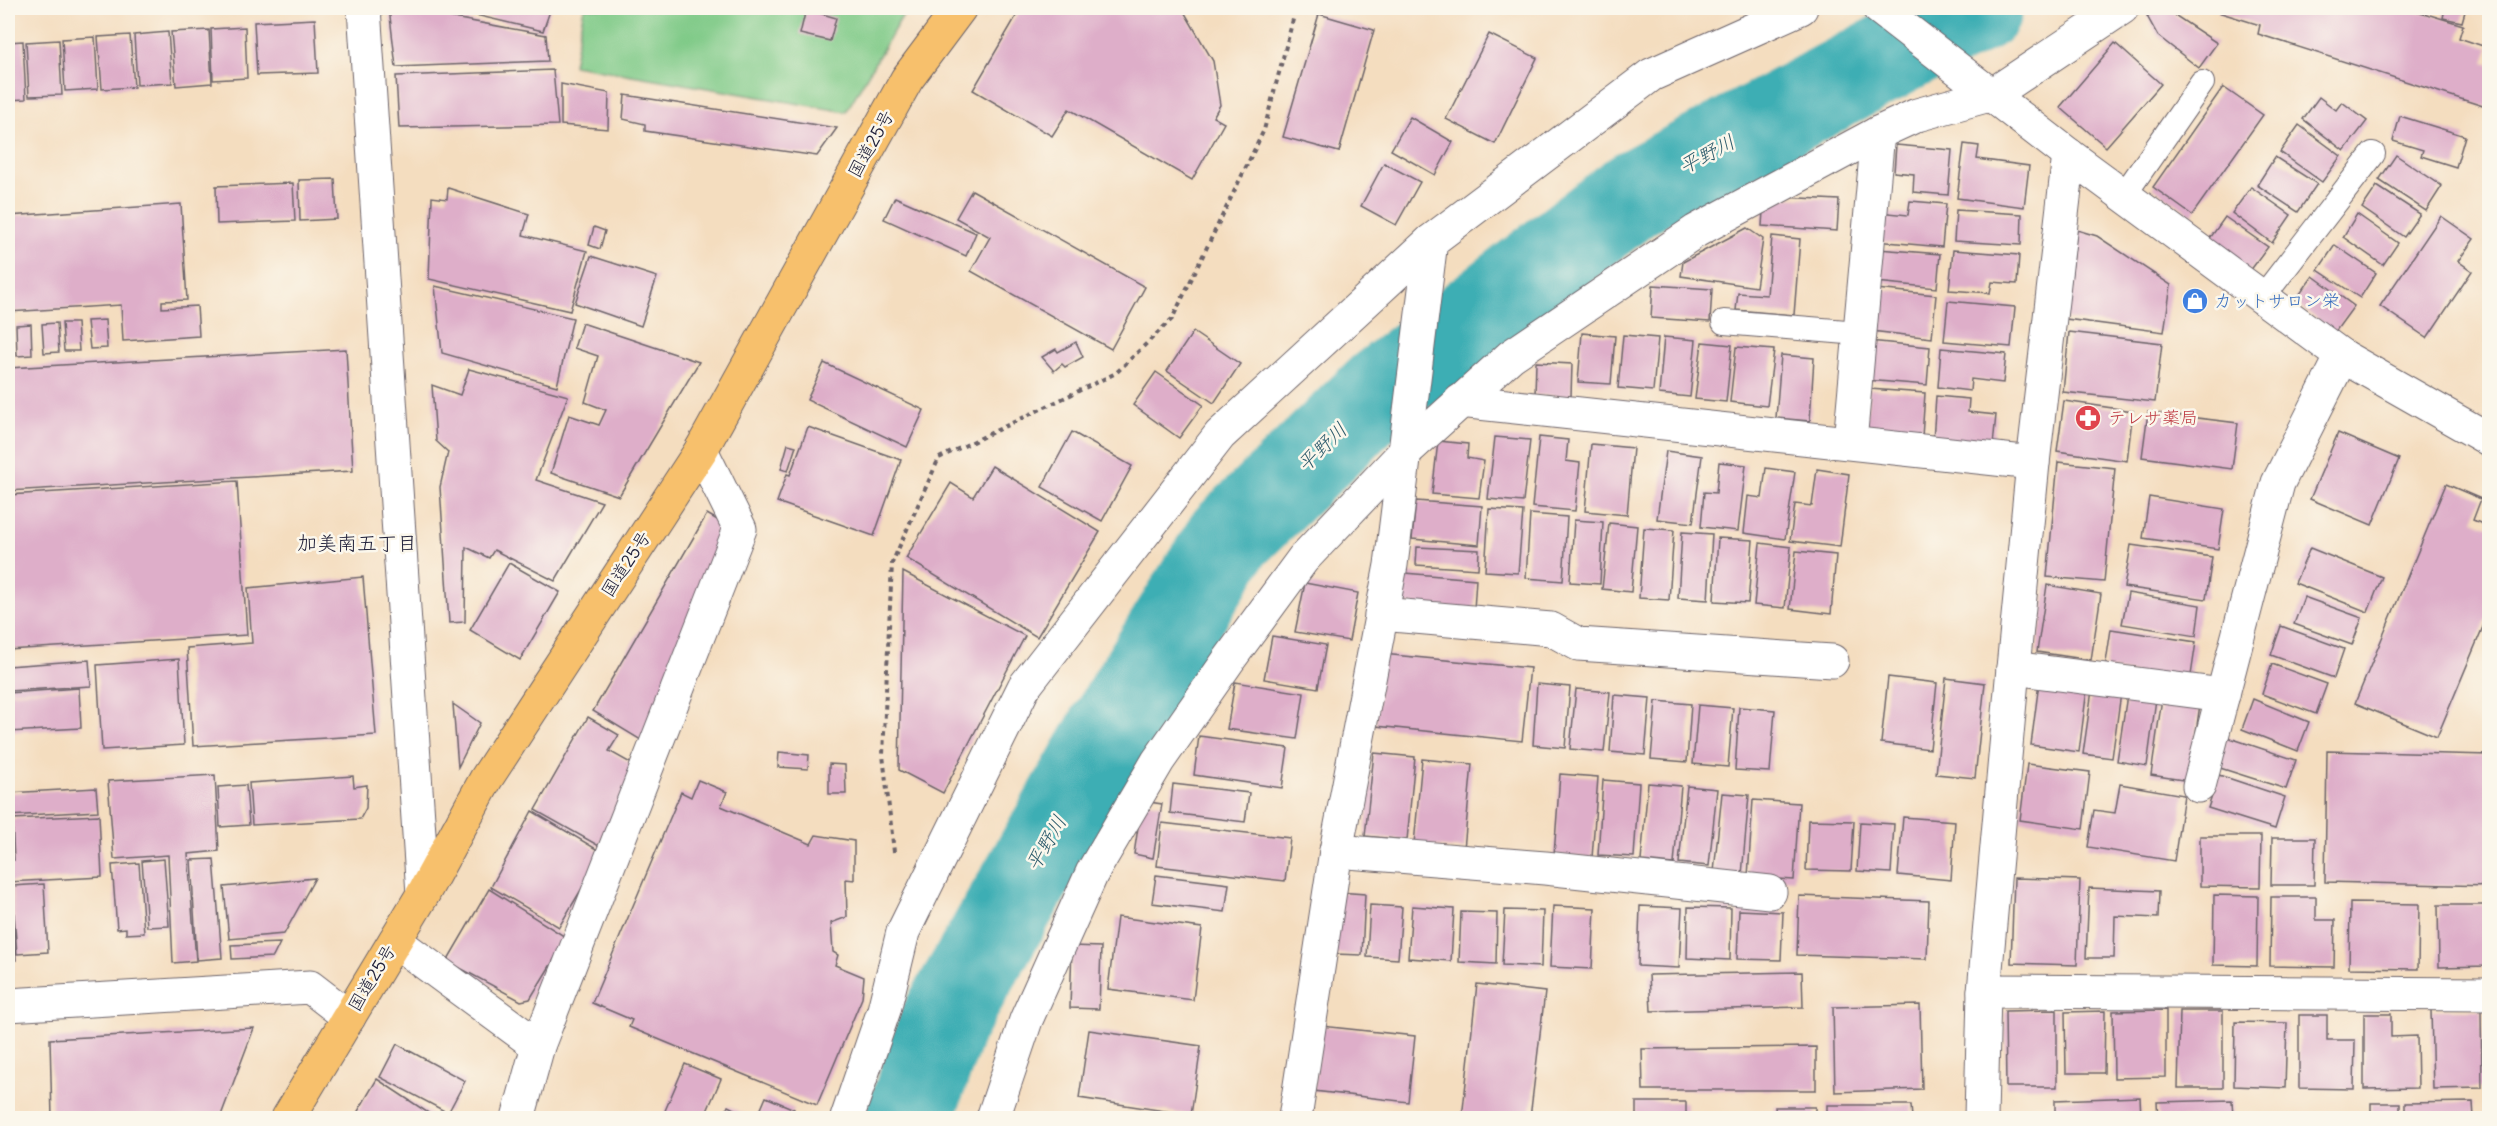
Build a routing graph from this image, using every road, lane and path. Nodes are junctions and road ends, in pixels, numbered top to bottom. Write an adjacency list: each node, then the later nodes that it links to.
1 (364, 8): 32 (street)
2 (960, 8): 22 (highway, 国道25号)
3 (1296, 8): 30 (path)
4 (1801, 8): 13 (street)
5 (1879, 8): 8 (street)
6 (2122, 8): 8 (street)
7 (2202, 83): 12 (lane)
8 (1993, 94): 9 (street); 11 (street)
9 (1878, 133): 16 (street); 18 (street)
10 (2373, 154): 14 (lane)
11 (2069, 155): 12 (street); 23 (street)
12 (2124, 195): 14 (street)
13 (1431, 241): 19 (street); 41 (street)
14 (2262, 298): 17 (street)
15 (1724, 322): 16 (lane)
16 (1859, 333): 21 (street)
17 (2342, 356): 20 (street); 27 (street)
18 (1460, 401): 19 (street); 21 (street)
19 (1406, 439): 24 (street); 42 (street)
20 (2490, 440)
21 (1850, 442): 23 (street)
22 (701, 450): 32 (highway, 国道25号); 38 (street)
23 (2033, 462): 26 (street)
24 (1381, 614): 25 (street); 29 (street)
25 (1832, 661)
26 (2013, 668): 27 (street); 34 (street)
27 (2223, 695): 28 (street)
28 (2199, 786)
29 (1336, 851): 31 (street); 43 (street)
30 (895, 861)
31 (1770, 892)
32 (423, 894): 33 (highway, 国道25号)
33 (395, 941): 37 (highway, 国道25号); 38 (street)
34 (1984, 991): 35 (street); 44 (street)
35 (2490, 994)
36 (8, 1005): 37 (street)
37 (349, 1017): 39 (highway, 国道25号)
38 (538, 1046): 40 (street)
39 (288, 1119)
40 (518, 1119)
41 (848, 1119)
42 (993, 1119)
43 (1295, 1119)
44 (1981, 1119)

